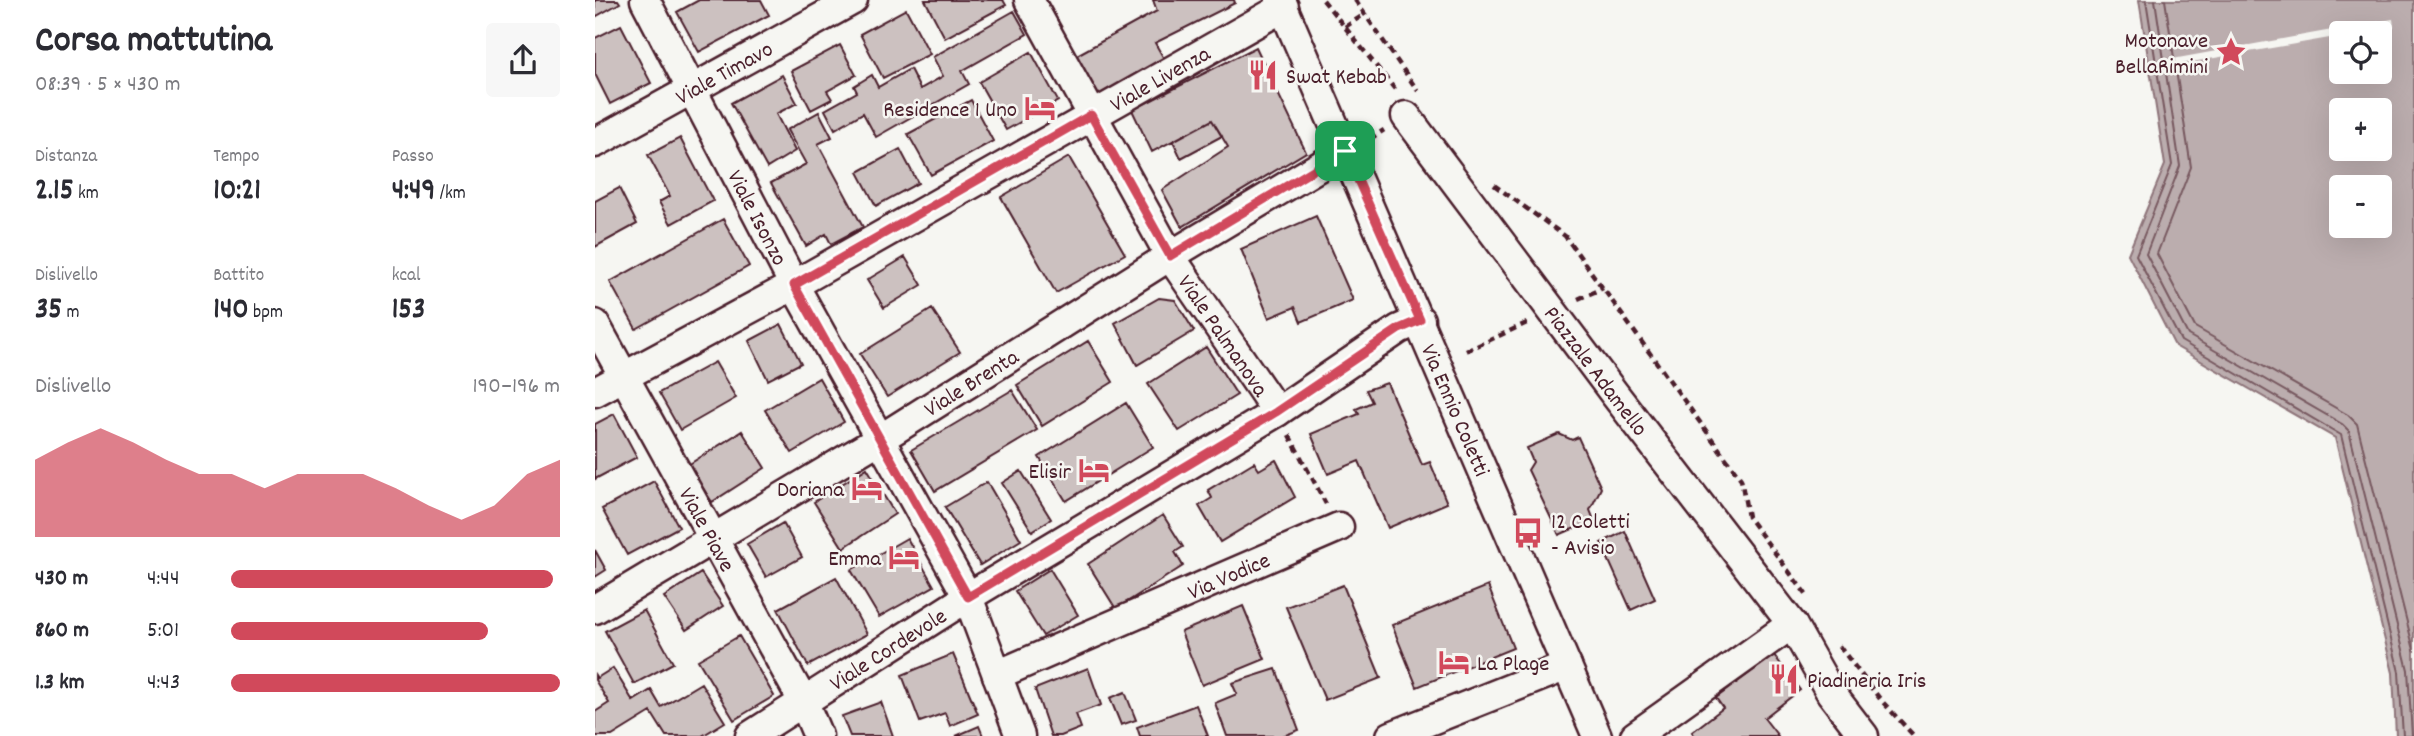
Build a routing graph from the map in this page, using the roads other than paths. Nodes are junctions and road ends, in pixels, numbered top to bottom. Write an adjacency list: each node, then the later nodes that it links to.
1 (645, 0): 5 (street, Viale Isonzo)
2 (853, 0): 5 (street, Viale Timavo)
3 (1029, 0): 7 (street, Viale Palmanova)
4 (1282, 4): 7 (street, Viale Livenza); 9 (street, Via Ennio Coletti)
5 (694, 89): 8 (street, Viale Timavo); 11 (street, Viale Isonzo)
6 (1416, 108): 22 (street, Piazzale Adamello)
7 (1091, 115): 10 (street, Viale Palmanova); 11 (street, Viale Livenza)
8 (595, 144)
9 (1345, 151): 10 (street, Viale Brenta); 12 (street, Via Ennio Coletti)
10 (1170, 256): 16 (street, Viale Palmanova); 17 (street, Viale Brenta)
11 (794, 285): 14 (street, Viale Livenza); 17 (street, Viale Isonzo)
12 (1420, 320): 16 (street, Viale Cordevole); 23 (street, Via Ennio Coletti)
13 (595, 324): 14 (street, Viale Piave)
14 (624, 376): 15 (street, Viale Livenza); 19 (street, Viale Piave)
15 (595, 392)
16 (1276, 412): 20 (street, Viale Cordevole)
17 (880, 439): 19 (street, Viale Brenta); 20 (street, Viale Isonzo)
18 (1339, 527): 24 (street, Via Vodice)
19 (712, 539): 21 (street, Viale Brenta); 25 (street, Viale Piave)
20 (968, 597): 24 (street, Viale Isonzo); 25 (street, Viale Cordevole)
21 (595, 609)
22 (1792, 624): 31 (street); 32 (street, Piazzale Adamello)
23 (1567, 666): 29 (street); 30 (street, Via Ennio Coletti)
24 (997, 675): 28 (street, Viale Isonzo)
25 (804, 703): 26 (street, Viale Cordevole); 27 (street, Viale Piave)
26 (750, 736)
27 (818, 736)
28 (1020, 736)
29 (1391, 736)
30 (1597, 736)
31 (1635, 736)
32 (1864, 736)

